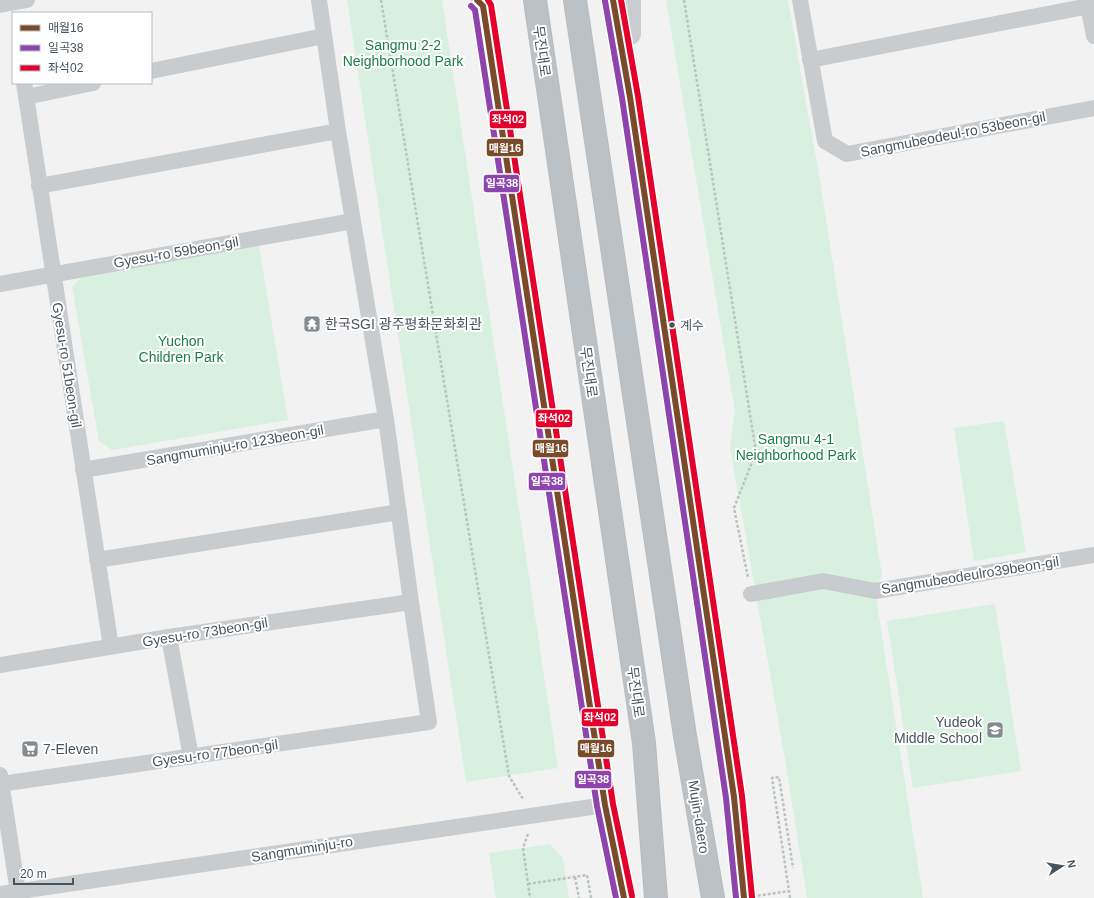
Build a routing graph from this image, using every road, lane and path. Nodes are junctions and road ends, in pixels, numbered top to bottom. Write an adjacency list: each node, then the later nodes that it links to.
1 (319, 0): 11 (street)
2 (381, 0): 37 (path)
3 (535, 0): 48 (highway, 무진대로)
4 (575, 0): 49 (highway, Mujin-daero)
5 (613, 0): 17 (main road)
6 (630, 0): 17 (main road)
7 (684, 0): 29 (path)
8 (800, 0): 13 (street, Sangmubeodeul-ro 53beon-gil)
9 (482, 2): 36 (main road)
10 (1090, 4): 12 (street); 13 (street)
11 (324, 36): 14 (street); 19 (street)
12 (1094, 36)
13 (810, 60): 18 (street, Sangmubeodeul-ro 53beon-gil)
14 (152, 71)
15 (83, 84): 16 (street)
16 (25, 90): 20 (street, Gyesu-ro 51beon-gil)
17 (630, 97): 50 (main road)
18 (1094, 108)
19 (338, 131): 20 (street); 21 (street)
20 (40, 186): 22 (street, Gyesu-ro 51beon-gil)
21 (353, 221): 22 (street, Gyesu-ro 59beon-gil); 24 (street)
22 (53, 274): 23 (street, Gyesu-ro 59beon-gil); 25 (street, Gyesu-ro 51beon-gil)
23 (0, 284)
24 (386, 419): 25 (street, Sangmuminju-ro 123beon-gil); 26 (street)
25 (83, 470): 28 (street, Gyesu-ro 51beon-gil)
26 (399, 512): 28 (street); 30 (street)
27 (1094, 555): 29 (street, Sangmubeodeulro39beon-gil)
28 (97, 560): 32 (street, Gyesu-ro 51beon-gil)
29 (751, 594)
30 (410, 602): 31 (street, Gyesu-ro 73beon-gil); 34 (street, Gyesu-ro 77beon-gil)
31 (170, 637): 32 (street, Gyesu-ro 73beon-gil); 34 (street)
32 (110, 647): 33 (street, Gyesu-ro 73beon-gil)
33 (0, 665)
34 (191, 757): 35 (street, Gyesu-ro 77beon-gil)
35 (0, 781): 42 (street)
36 (605, 805): 37 (street, Sangmuminju-ro); 47 (main road)
37 (534, 816): 40 (path); 42 (street, Sangmuminju-ro)
38 (793, 868): 41 (path)
39 (575, 877): 40 (path); 45 (path); 46 (path)
40 (528, 884): 44 (path)
41 (789, 891): 50 (path, bridge); 51 (path)
42 (18, 892): 43 (street, Sangmuminju-ro)
43 (0, 894)
44 (530, 898)
45 (579, 898)
46 (591, 898)
47 (624, 898)
48 (656, 898)
49 (713, 898)
50 (744, 898)
51 (790, 898)

